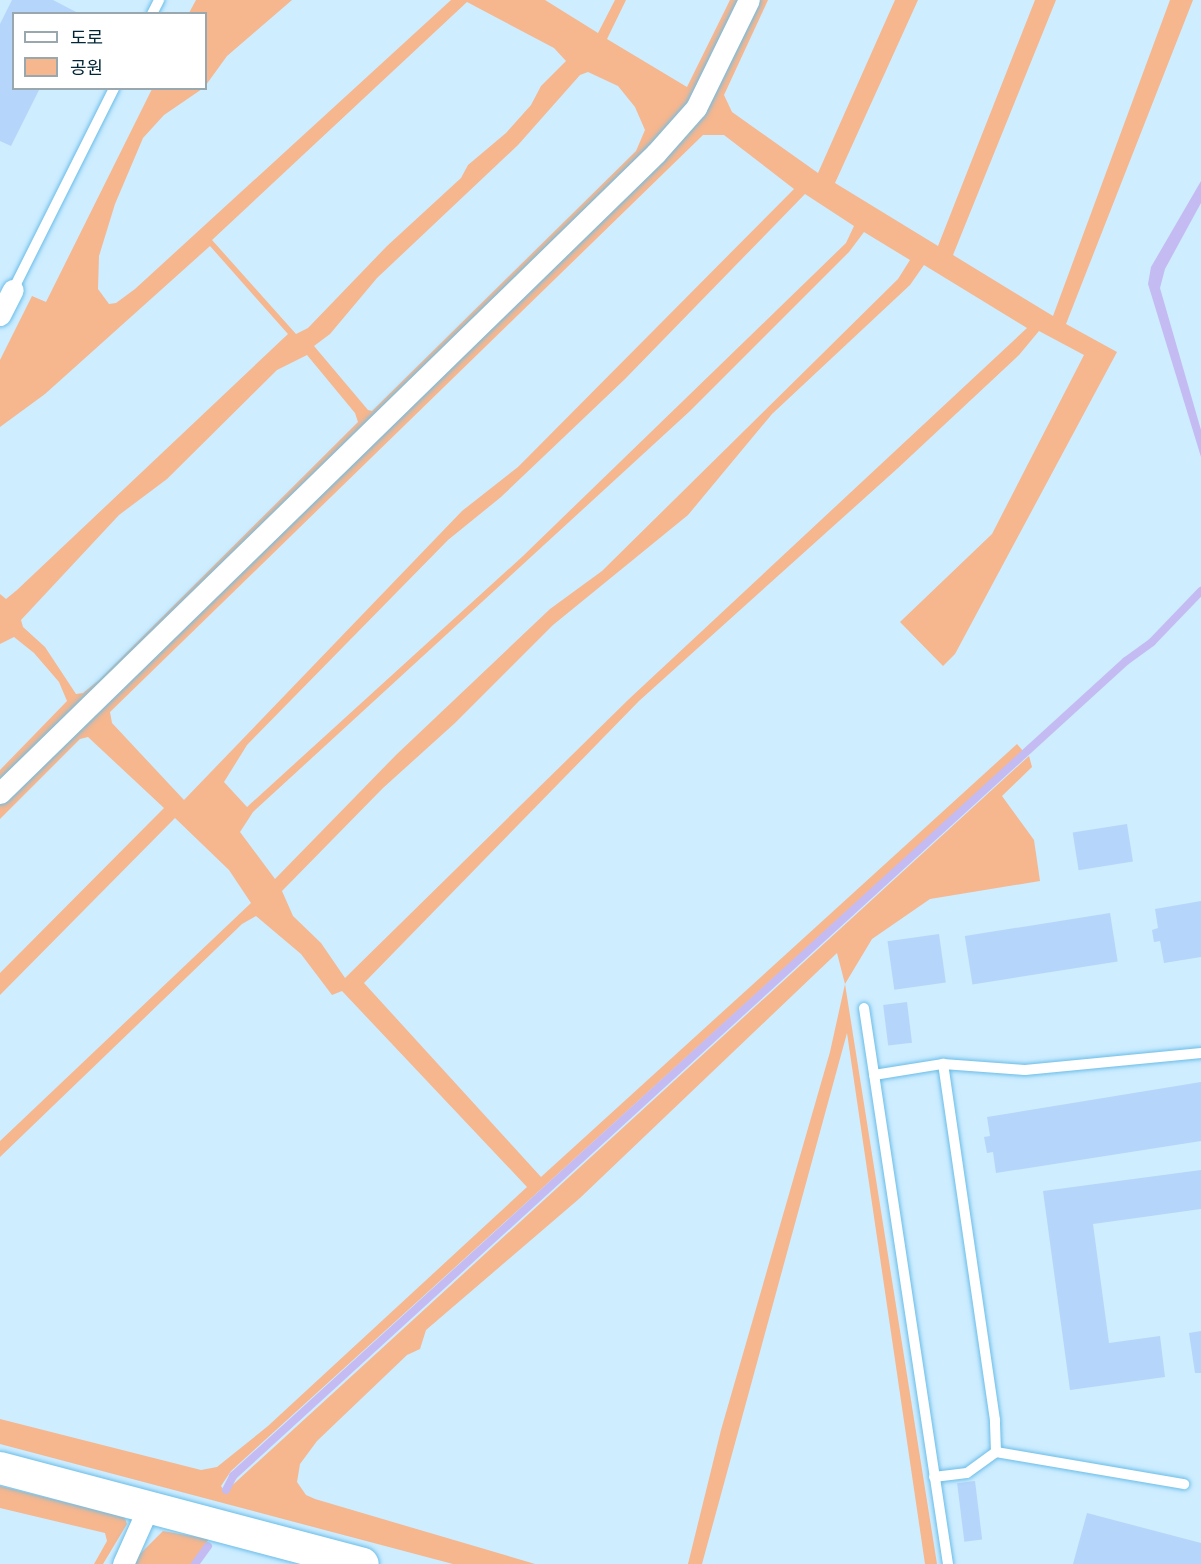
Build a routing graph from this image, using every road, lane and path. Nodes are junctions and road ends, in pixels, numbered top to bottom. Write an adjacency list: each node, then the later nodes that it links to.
1 (749, 0): 5 (street)
2 (113, 90): 3 (lane)
3 (13, 290): 4 (street)
4 (0, 315)
5 (0, 793)
6 (864, 1008): 9 (lane)
7 (1201, 1053): 8 (lane)
8 (943, 1064): 9 (lane); 10 (lane)
9 (874, 1075): 12 (lane)
10 (996, 1452): 12 (lane); 13 (lane)
11 (0, 1468): 14 (main road)
12 (934, 1477): 17 (lane)
13 (1184, 1484)
14 (148, 1508): 15 (street); 16 (main road)
15 (123, 1564)
16 (363, 1564)
17 (948, 1564)

